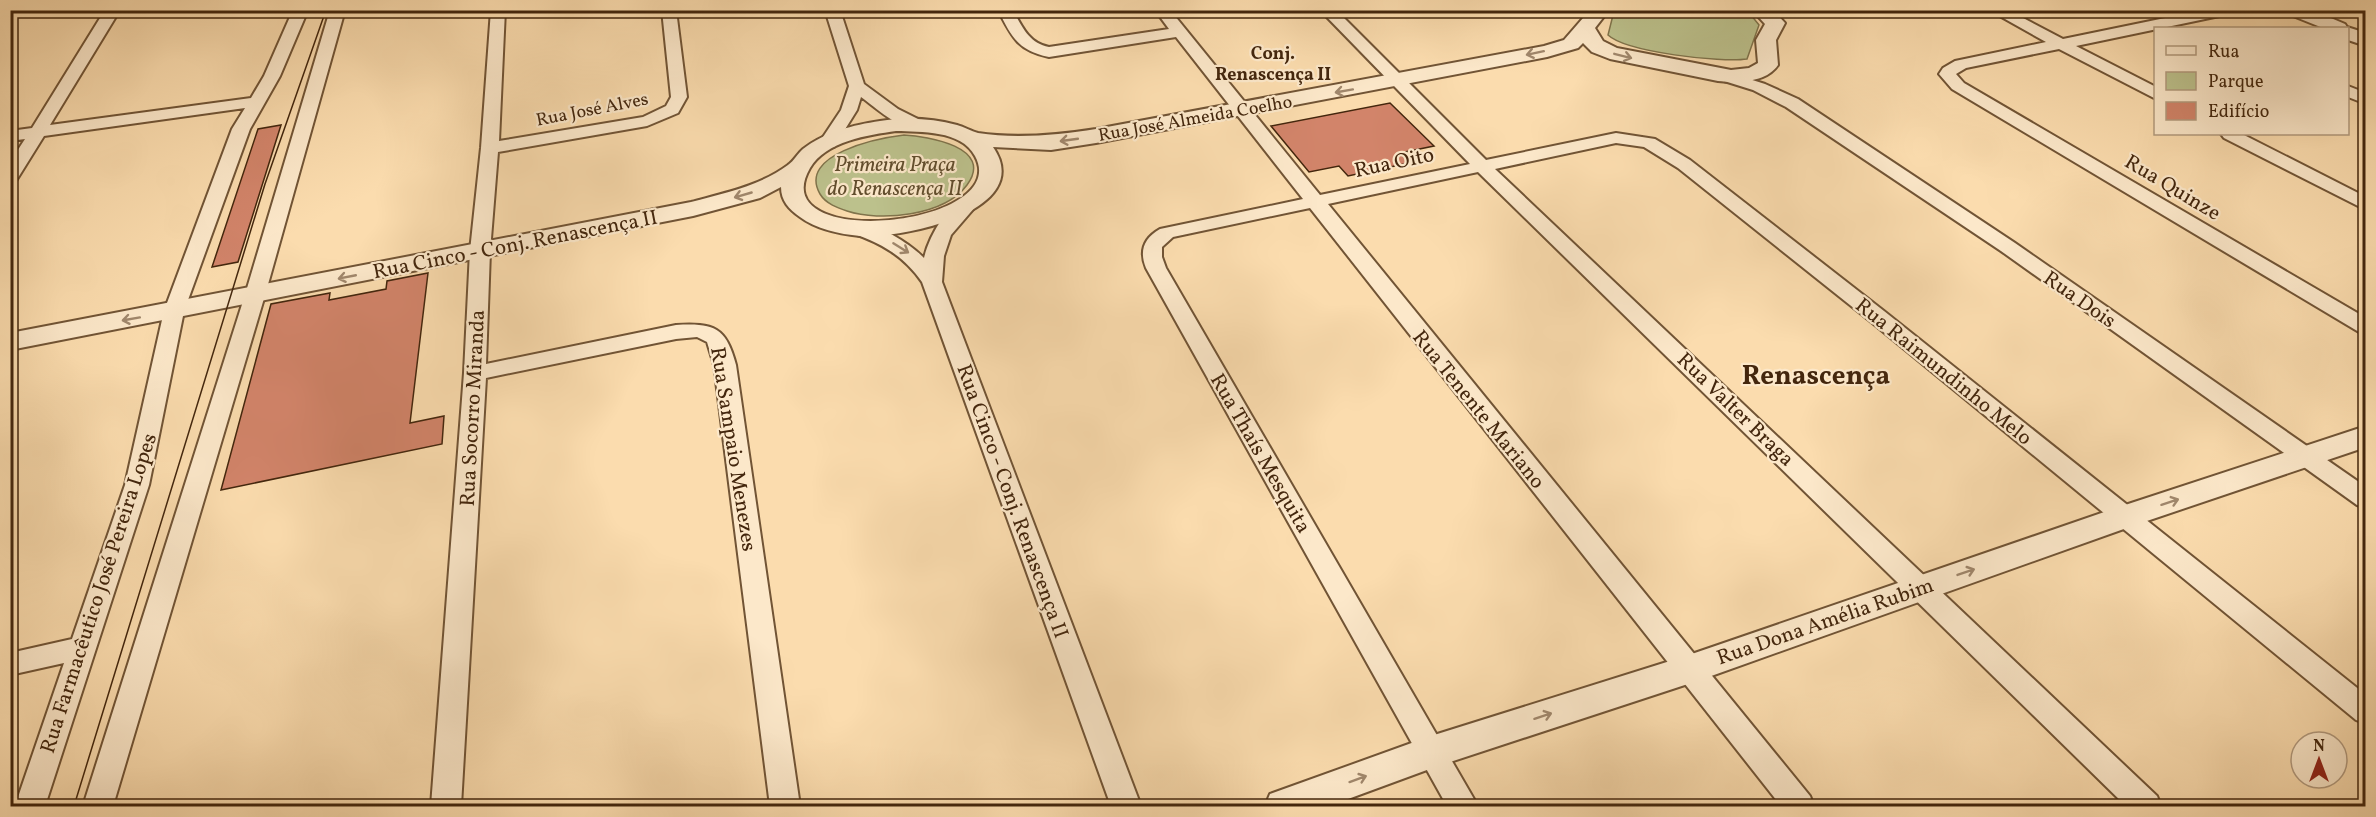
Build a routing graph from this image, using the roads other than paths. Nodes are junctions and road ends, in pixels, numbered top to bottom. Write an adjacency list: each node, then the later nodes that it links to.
1 (113, 10): 34 (street)
2 (301, 10): 30 (street, Rua Farmacêutico José Pereira Lopes)
3 (338, 10): 49 (street)
4 (498, 10): 39 (street, Rua Socorro Miranda)
5 (669, 10): 39 (street, Rua José Alves)
6 (832, 10): 26 (street)
7 (1005, 10): 19 (street)
8 (1162, 10): 19 (street, Rua Tenente Mariano)
9 (1327, 10): 25 (street, Rua Valter Braga)
10 (1600, 10): 18 (street, Rua José Almeida Coelho)
11 (1761, 10): 23 (street)
12 (1996, 10): 22 (street)
13 (2229, 10): 15 (street)
14 (2295, 10): 17 (street)
15 (2189, 19): 16 (street); 22 (street)
16 (2209, 27)
17 (2336, 27)
18 (1586, 28): 24 (street, one-way to 24); 25 (street, Rua José Almeida Coelho, one-way to 25)
19 (1179, 32): 32 (street, Rua Tenente Mariano)
20 (2349, 33): 21 (street)
21 (2366, 40)
22 (2060, 44): 28 (street); 51 (street, Rua Quinze)
23 (1768, 65): 24 (street); 31 (street)
24 (1726, 76): 31 (street)
25 (1398, 81): 32 (street, Rua José Almeida Coelho, one-way to 32); 40 (street, Rua Valter Braga)
26 (857, 86): 33 (street); 38 (street)
27 (2349, 92): 29 (street)
28 (2154, 93)
29 (2366, 99)
30 (255, 102): 34 (street); 50 (street, Rua Farmacêutico José Pereira Lopes)
31 (1792, 103): 55 (street, Rua Dois)
32 (1240, 110): 37 (street, Rua José Almeida Coelho, one-way to 37); 45 (street, Rua Tenente Mariano)
33 (916, 125): 37 (street, Rua José Almeida Coelho); 38 (street, Rua Cinco - Conj. Renascença II)
34 (37, 132): 36 (street); 42 (street)
35 (2232, 135): 44 (street)
36 (10, 136)
37 (973, 139): 43 (street)
38 (828, 143): 41 (street, Rua Cinco - Conj. Renascença II)
39 (490, 148): 47 (street, Rua Socorro Miranda)
40 (1483, 167): 45 (street, Rua Oito); 57 (street, Rua Raimundinho Melo); 58 (street, Rua Valter Braga)
41 (796, 170): 46 (street); 47 (street, Rua Cinco - Conj. Renascença II, one-way to 47)
42 (10, 177)
43 (975, 198): 46 (street); 48 (street)
44 (2360, 198)
45 (1314, 202): 61 (street, Rua Tenente Mariano); 63 (street, Rua Thaís Mesquita)
46 (859, 229): 48 (street, Rua Cinco - Conj. Renascença II, one-way to 48)
47 (480, 251): 49 (street, Rua Cinco - Conj. Renascença II, one-way to 49); 53 (street, Rua Socorro Miranda)
48 (932, 282): 68 (street, Rua Cinco - Conj. Renascença II)
49 (255, 295): 50 (street, Rua Cinco - Conj. Renascença II); 65 (street)
50 (174, 311): 52 (street, Rua Cinco - Conj. Renascença II, one-way to 52); 59 (street, Rua Farmacêutico José Pereira Lopes)
51 (2366, 327)
52 (10, 342)
53 (476, 373): 66 (street, Rua Socorro Miranda); 67 (street, Rua Sampaio Menezes)
54 (2366, 436): 55 (street, Rua Dona Amélia Rubim)
55 (2306, 458): 56 (street, Rua Dois); 57 (street, Rua Dona Amélia Rubim, one-way to 55)
56 (2366, 499)
57 (2124, 517): 58 (street, Rua Dona Amélia Rubim, one-way to 57); 62 (street, Rua Raimundinho Melo)
58 (1921, 587): 61 (street, Rua Dona Amélia Rubim); 72 (street, Rua Valter Braga)
59 (81, 648): 60 (street); 64 (street, Rua Farmacêutico José Pereira Lopes)
60 (10, 664)
61 (1688, 670): 63 (street, Rua Dona Amélia Rubim, one-way to 61); 71 (street, Rua Tenente Mariano)
62 (2366, 712)
63 (1431, 752): 69 (street, Rua Dona Amélia Rubim, one-way to 63); 70 (street, Rua Thaís Mesquita)
64 (30, 807)
65 (98, 807)
66 (446, 807)
67 (785, 807)
68 (1126, 807)
69 (1284, 807)
70 (1463, 807)
71 (1799, 807)
72 (2146, 807)

